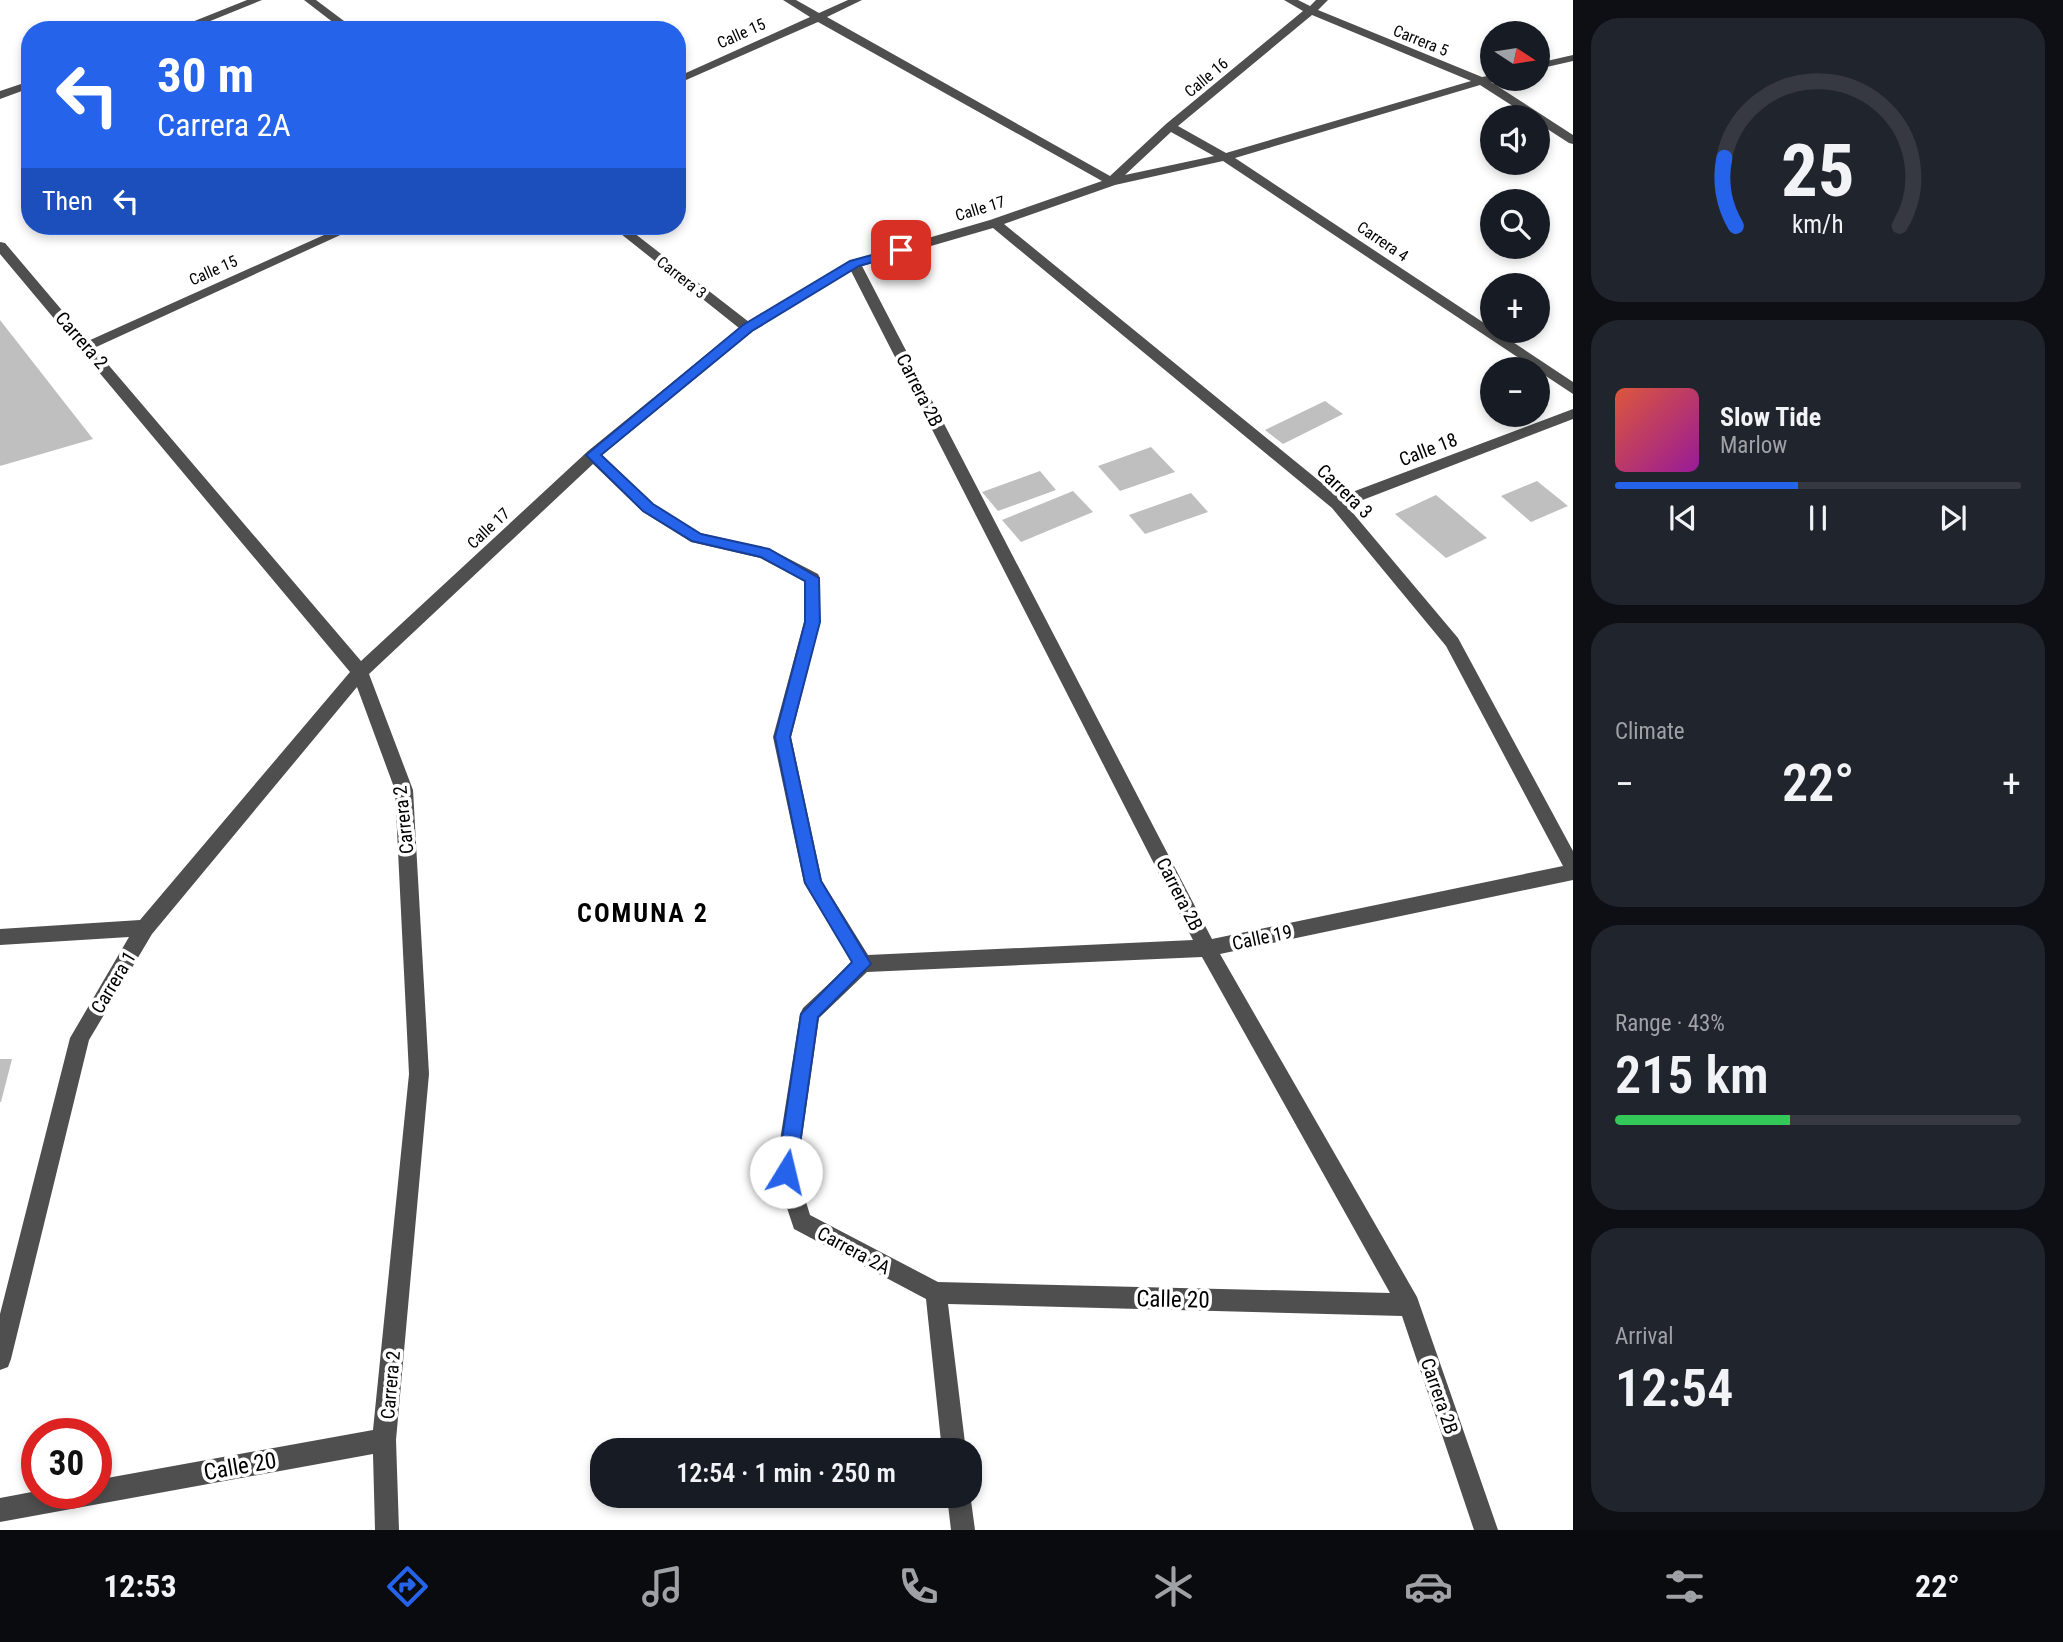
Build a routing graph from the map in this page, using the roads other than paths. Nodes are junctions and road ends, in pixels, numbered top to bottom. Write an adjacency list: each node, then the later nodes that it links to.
1 (257, 0): 9 (street)
2 (309, 0): 10 (street)
3 (789, 0): 8 (street)
4 (857, 0): 8 (street, Calle 15)
5 (1289, 0): 7 (street, Carrera 5)
6 (1323, 0): 7 (street, Calle 16)
7 (1311, 11): 13 (street, Carrera 5); 21 (street, Calle 16)
8 (820, 18): 14 (street, Calle 15); 24 (street)
9 (201, 21)
10 (338, 21)
11 (1573, 58): 12 (street)
12 (1550, 63)
13 (1480, 76)
14 (686, 77)
15 (1480, 81): 23 (street, Calle 17)
16 (21, 87): 18 (street)
17 (1503, 91): 19 (street, Carrera 5)
18 (0, 95)
19 (1522, 105)
20 (1550, 125): 22 (street, Carrera 5)
21 (1170, 127): 23 (street, Carrera 4); 24 (street, Calle 16)
22 (1573, 140)
23 (1225, 157): 24 (street, Calle 17); 32 (street, Carrera 4)
24 (1112, 182): 25 (street, Calle 17)
25 (995, 223): 29 (street, Calle 17); 35 (street, Carrera 3)
26 (334, 235): 31 (street, Calle 15)
27 (629, 235): 30 (street, Carrera 3)
28 (0, 246): 31 (street, Carrera 2)
29 (854, 264): 30 (street, Calle 17); 40 (street, Carrera 2B)
30 (748, 328): 34 (street, Calle 17)
31 (88, 346): 36 (street, Carrera 2)
32 (1573, 389)
33 (1573, 414): 35 (street, Calle 18)
34 (593, 455): 36 (street, Calle 17); 41 (street)
35 (1337, 504): 37 (street, Carrera 3)
36 (360, 673): 38 (street, Carrera 1); 46 (street, Carrera 2)
37 (1573, 870): 40 (street, Calle 19)
38 (145, 928): 39 (street); 44 (street, Carrera 1)
39 (0, 937)
40 (1207, 948): 41 (street, Calle 19); 43 (street, Carrera 2B)
41 (863, 964): 42 (street, Carrera 2A)
42 (936, 1293): 43 (street, Calle 20); 45 (street)
43 (1409, 1305): 53 (street, Carrera 2B)
44 (0, 1359)
45 (953, 1438)
46 (384, 1440): 47 (street, Calle 20); 51 (street, Carrera 2)
47 (112, 1489)
48 (21, 1506): 50 (street, Calle 20)
49 (960, 1508): 52 (street)
50 (0, 1510)
51 (387, 1530)
52 (963, 1530)
53 (1486, 1530)

